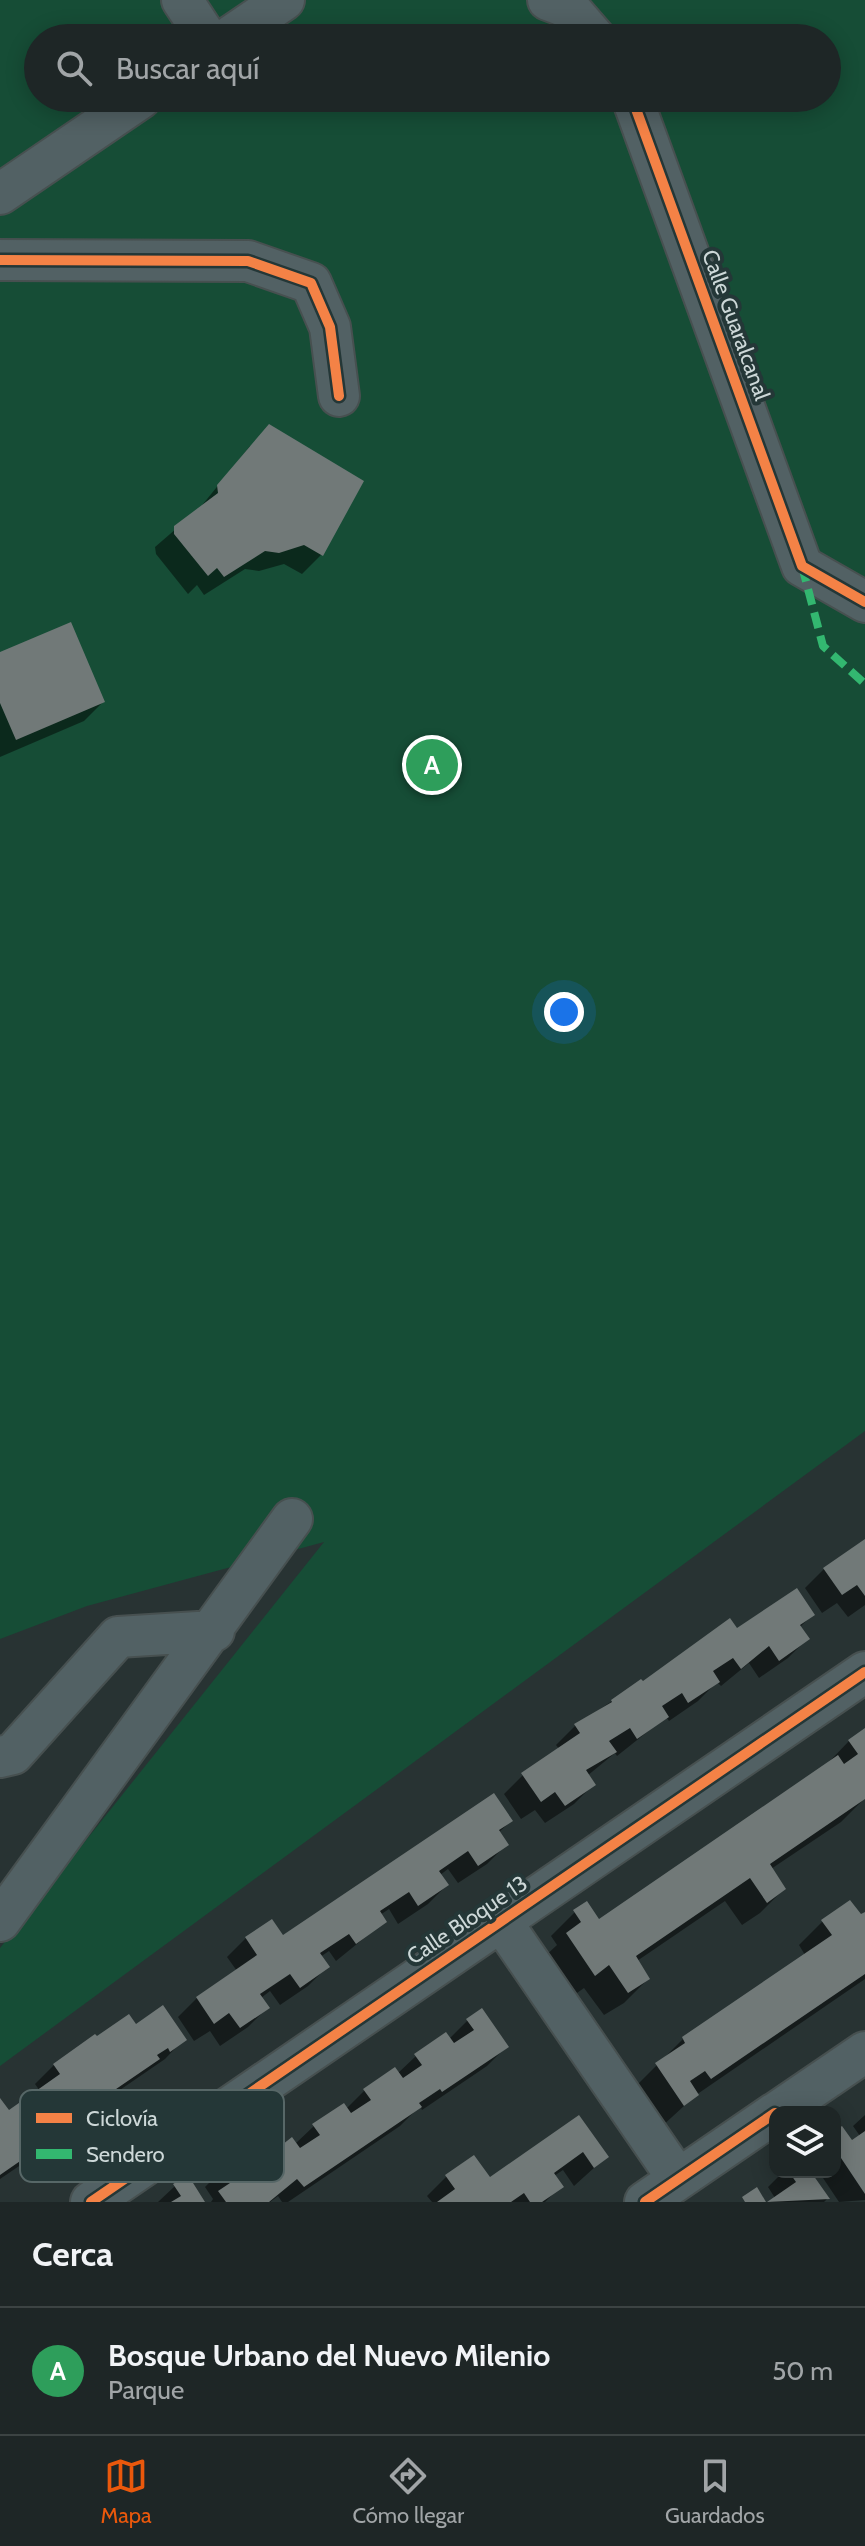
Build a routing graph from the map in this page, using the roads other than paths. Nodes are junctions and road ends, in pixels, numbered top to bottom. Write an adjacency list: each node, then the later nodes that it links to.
1 (182, 0): 4 (street)
2 (284, 0): 5 (street)
3 (548, 0): 6 (street)
4 (198, 24)
5 (249, 24)
6 (583, 24)
7 (120, 112): 9 (street)
8 (637, 112): 12 (street, Calle Guaralcanal)
9 (0, 194)
10 (0, 260): 11 (street)
11 (339, 396)
12 (865, 602)
13 (292, 1519): 14 (street)
14 (214, 1631): 16 (street); 17 (street)
15 (865, 1672): 18 (street, Calle Bloque 13)
16 (0, 1757)
17 (0, 1921)
18 (501, 1921): 20 (street, Calle Bloque 13); 23 (street)
19 (865, 2052): 21 (street)
20 (254, 2090)
21 (786, 2106)
22 (769, 2118): 23 (street)
23 (678, 2179): 26 (street)
24 (120, 2182): 25 (street, Calle Bloque 13)
25 (91, 2202)
26 (645, 2202)

